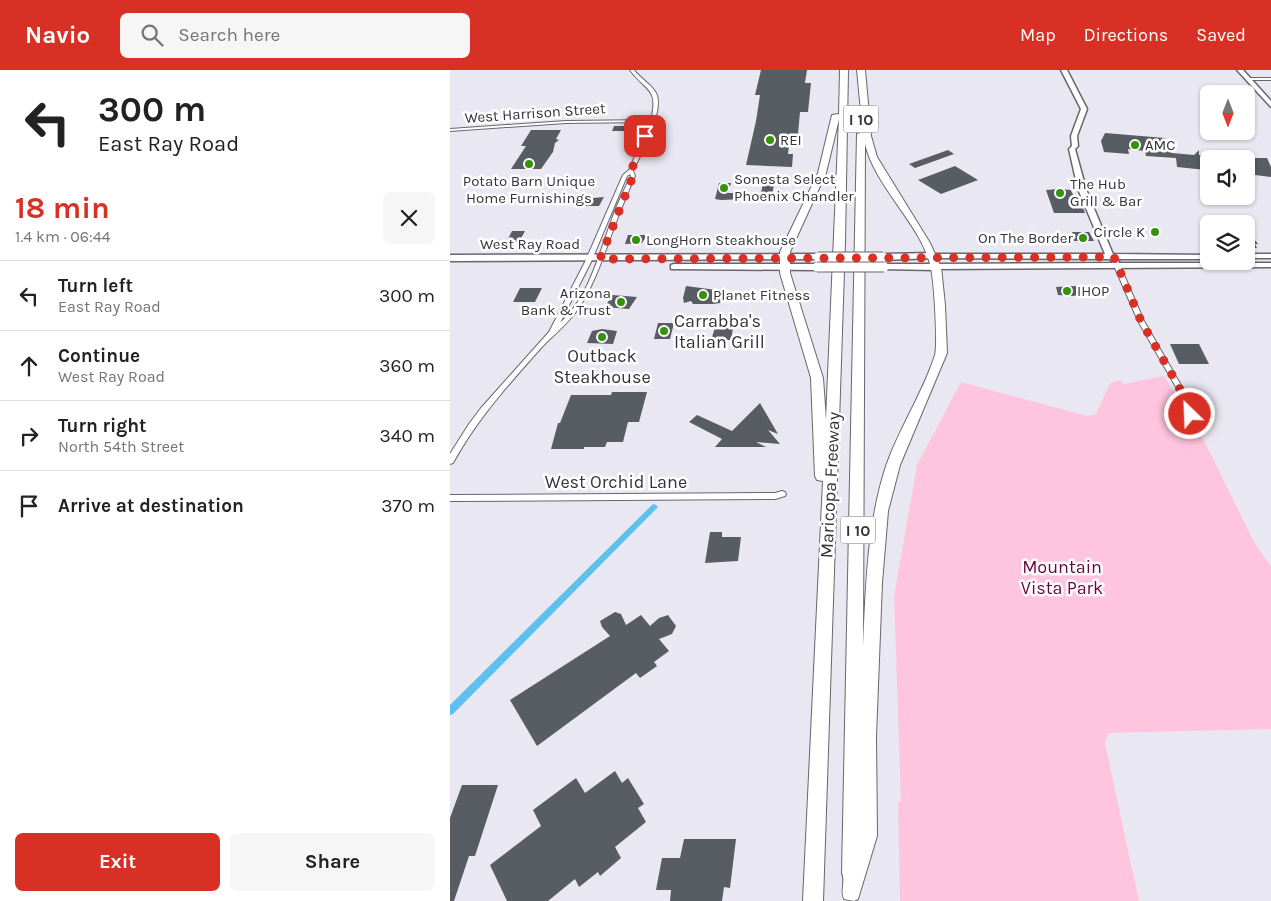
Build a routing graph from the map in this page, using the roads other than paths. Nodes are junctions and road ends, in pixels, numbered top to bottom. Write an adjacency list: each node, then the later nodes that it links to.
1 (632, 70): 9 (street)
2 (844, 70): 19 (highway); 28 (highway, Maricopa Freeway / I 10)
3 (860, 70): 12 (highway); 29 (highway, Maricopa Freeway / I 10)
4 (1064, 70): 17 (main road)
5 (1240, 70): 6 (main road)
6 (1248, 79): 7 (street); 8 (main road)
7 (1271, 79)
8 (1271, 105)
9 (652, 121): 10 (street, West Harrison Street); 11 (street)
10 (450, 130)
11 (631, 171): 18 (street); 18 (street)
12 (932, 256): 17 (main road); 19 (main road, West Ray Road, bridge); 22 (highway)
13 (1255, 256): 14 (main road)
14 (1271, 256)
15 (1200, 257): 17 (main road)
16 (450, 258): 18 (main road, West Ray Road)
17 (1115, 261): 21 (main road); 22 (main road); 24 (street)
18 (593, 262): 19 (main road, West Ray Road); 20 (main road, West Ray Road); 23 (street); 23 (street)
19 (784, 262): 22 (main road, West Ray Road, bridge); 28 (highway)
20 (450, 265)
21 (1271, 265)
22 (936, 267): 29 (highway)
23 (552, 333): 25 (street)
24 (1190, 414)
25 (450, 461)
26 (782, 494): 27 (street, West Orchid Lane)
27 (450, 498)
28 (825, 597): 30 (highway, Maricopa Freeway / I 10)
29 (851, 896)
30 (813, 901)

